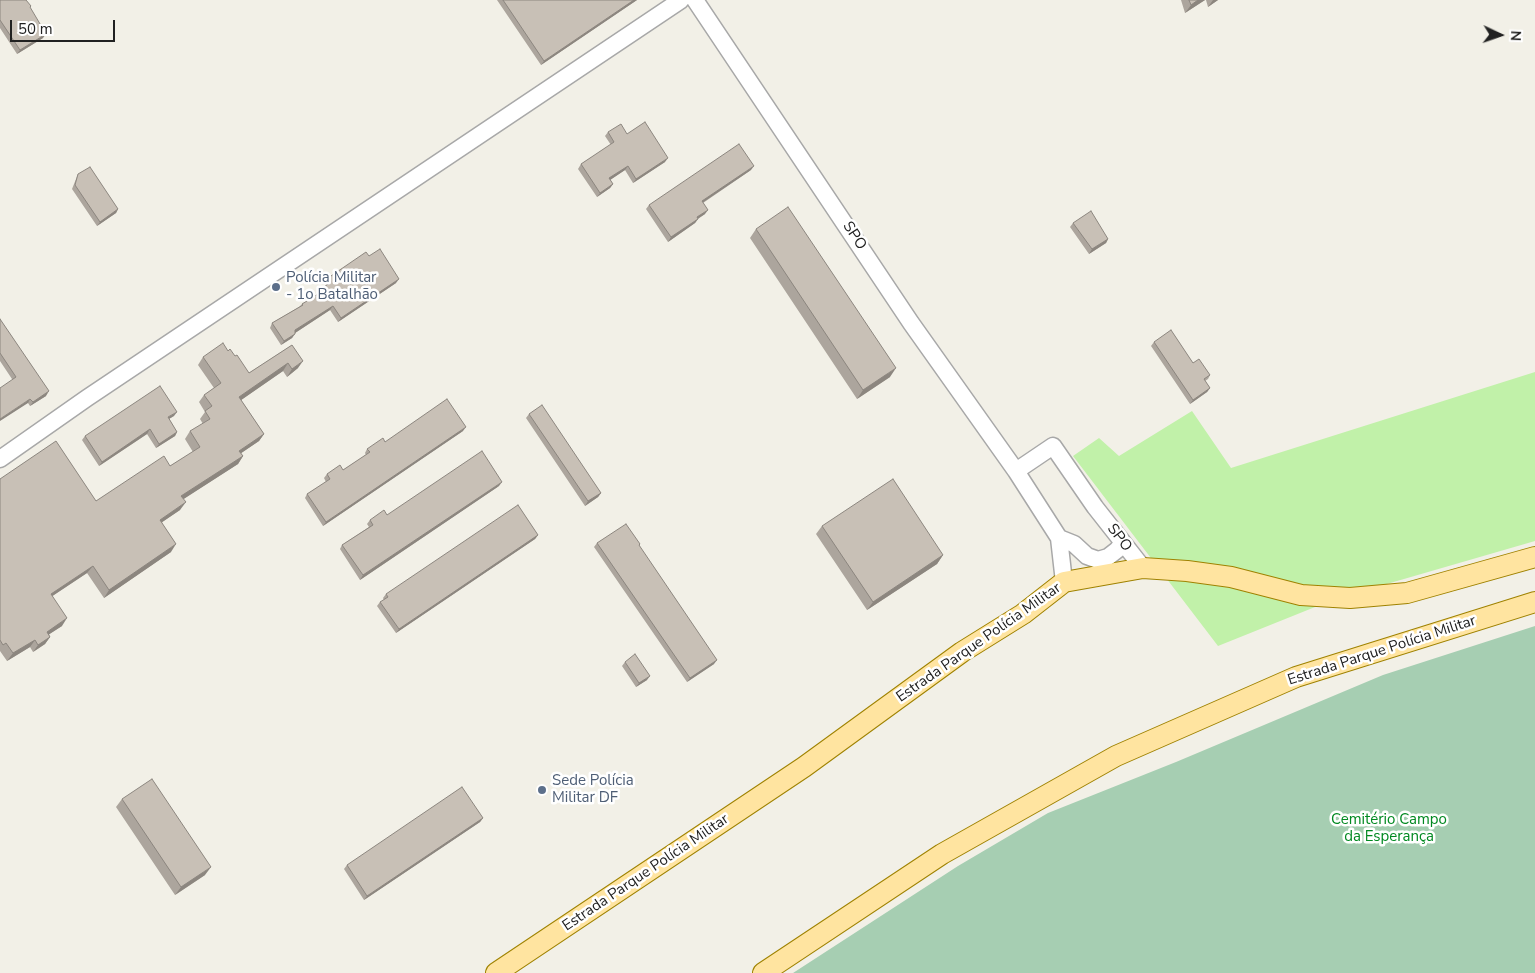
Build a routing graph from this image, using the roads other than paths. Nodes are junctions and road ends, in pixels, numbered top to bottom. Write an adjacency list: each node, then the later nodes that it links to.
1 (681, 0): 3 (street)
2 (695, 0): 4 (street, SPO)
3 (0, 459)
4 (1016, 471): 5 (street, SPO); 6 (street, SPO)
5 (1059, 538): 6 (street); 9 (street, SPO)
6 (1123, 543): 8 (street, SPO)
7 (1535, 557): 8 (main road, Estrada Parque Polícia Militar)
8 (1143, 568): 9 (main road, Estrada Parque Polícia Militar)
9 (1064, 582): 11 (main road, Estrada Parque Polícia Militar)
10 (1535, 602): 12 (main road, Estrada Parque Polícia Militar)
11 (496, 973)
12 (763, 973)

